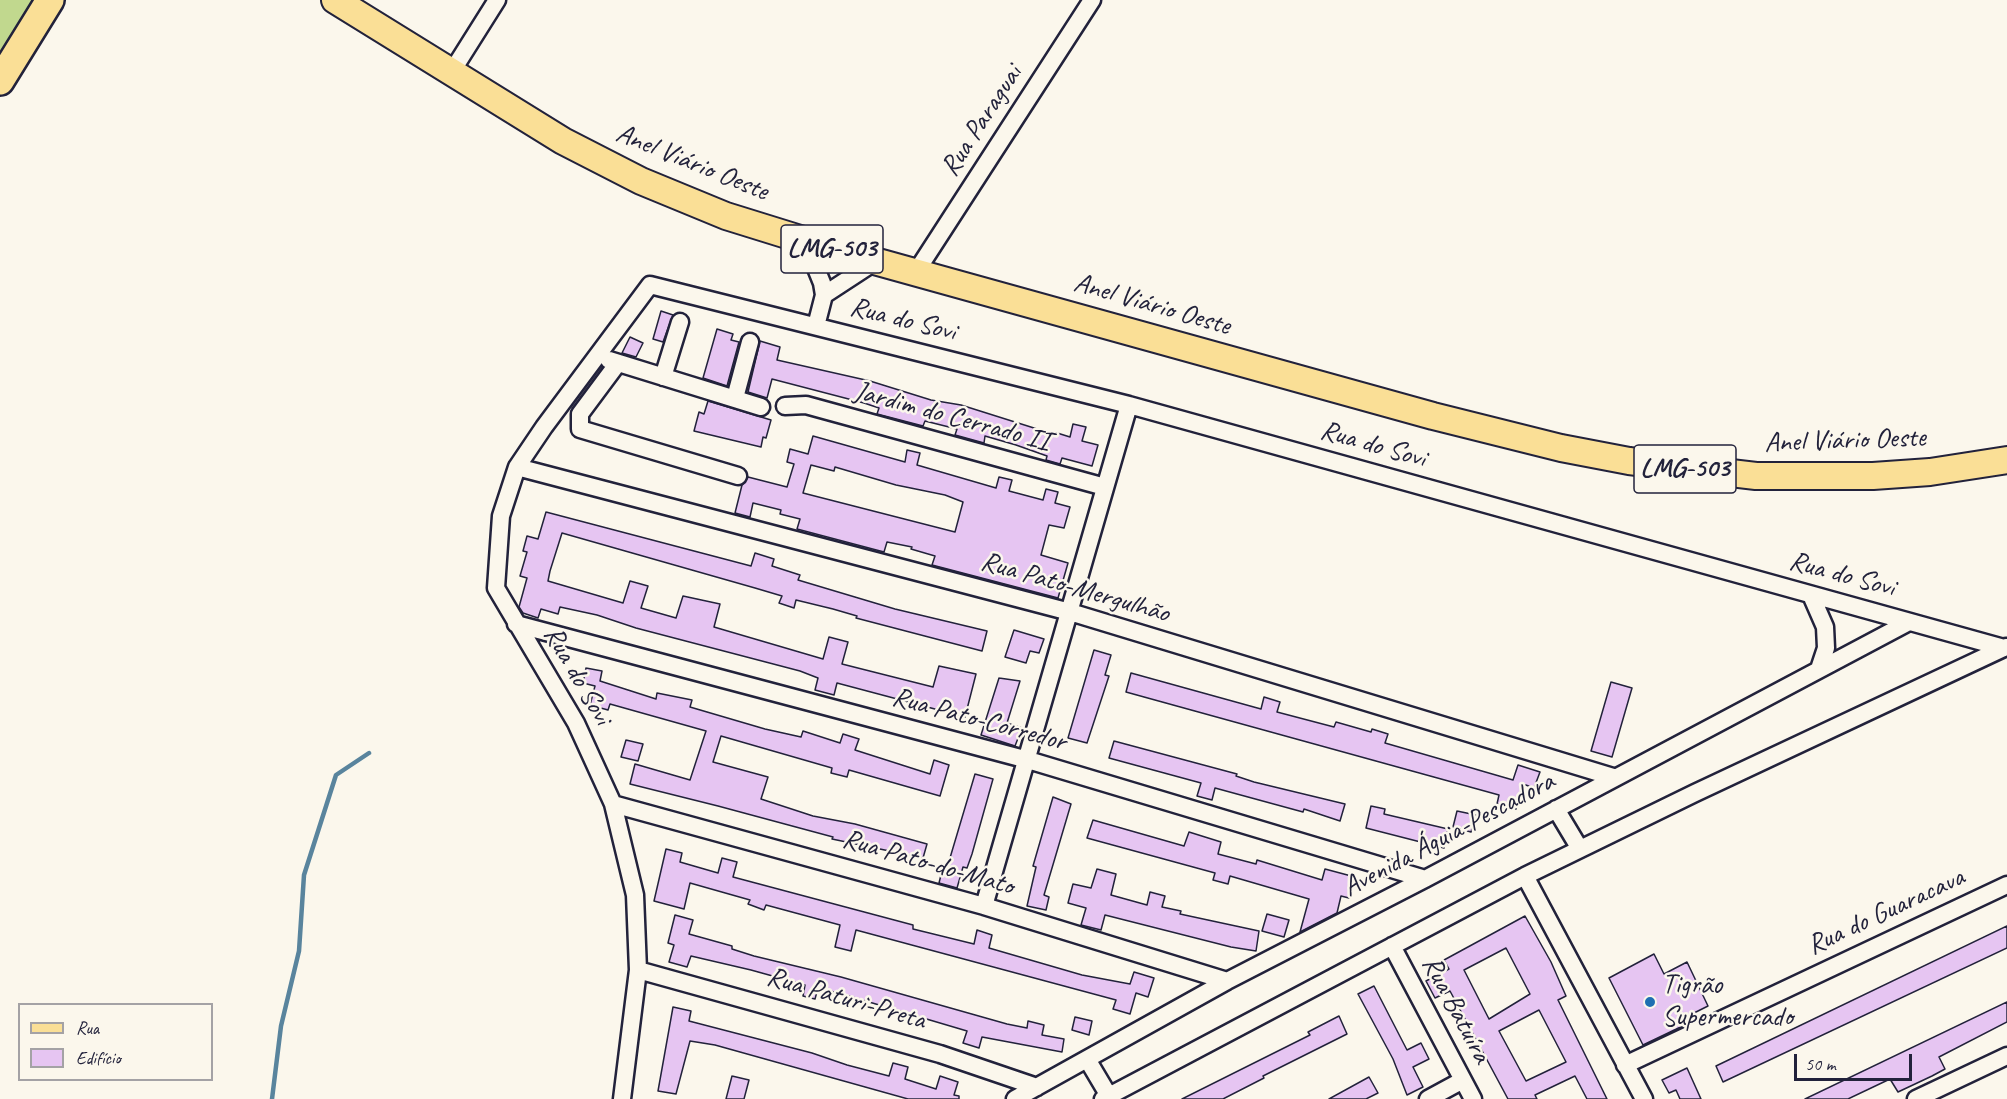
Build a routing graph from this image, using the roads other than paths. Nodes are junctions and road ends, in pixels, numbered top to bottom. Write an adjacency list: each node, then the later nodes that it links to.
1 (50, 0): 6 (highway)
2 (335, 0): 5 (main road, Anel Viário Oeste / LMG-503)
3 (497, 0): 5 (street)
4 (1092, 0): 9 (street, Rua Paraguai)
5 (451, 73): 7 (main road, Anel Viário Oeste / LMG-503)
6 (0, 81)
7 (805, 241): 8 (main road, Anel Viário Oeste / LMG-503); 10 (street)
8 (876, 261): 9 (main road, Anel Viário Oeste / LMG-503); 10 (street)
9 (916, 272): 21 (main road, Anel Viário Oeste / LMG-503)
10 (824, 295): 12 (street)
11 (680, 322): 16 (street)
12 (816, 326): 14 (street, Rua do Sovi); 18 (street, Rua do Sovi)
13 (750, 342): 17 (street)
14 (597, 356): 15 (street); 22 (street, Rua do Sovi)
15 (618, 363): 16 (street); 23 (street)
16 (663, 377): 17 (street)
17 (735, 398): 20 (street)
18 (1129, 405): 24 (street); 25 (street, Rua do Sovi)
19 (784, 406): 24 (street, Jardim do Cerrado II)
20 (760, 407)
21 (2007, 460)
22 (518, 467): 26 (street, Rua Pato-Mergulhão); 28 (street, Rua do Sovi)
23 (738, 476)
24 (1105, 487): 26 (street)
25 (1810, 595): 27 (street, Rua do Sovi); 30 (street)
26 (1070, 612): 31 (street); 32 (street, Rua Pato-Mergulhão)
27 (1909, 622): 29 (street, Rua do Sovi); 30 (street, Avenida Águia-Pescadora)
28 (516, 624): 31 (street, Rua Pato-Corredor); 33 (street, Rua do Sovi)
29 (2005, 648): 35 (street)
30 (1819, 669): 32 (street, Avenida Águia-Pescadora)
31 (1028, 760): 37 (street, Rua Pato-Corredor); 39 (street)
32 (1613, 777): 34 (street, Avenida Águia-Pescadora)
33 (613, 804): 39 (street, Rua Pato-do-Mato); 41 (street, Rua do Sovi)
34 (1556, 808): 35 (street); 37 (street, Avenida Águia-Pescadora)
35 (1580, 849): 36 (street)
36 (1525, 876): 40 (street); 45 (street)
37 (1425, 879): 42 (street, Avenida Águia-Pescadora)
38 (2007, 885): 45 (street, Rua do Guaracava)
39 (984, 906): 42 (street, Rua Pato-do-Mato)
40 (1392, 946): 46 (street, Rua Batuíra); 48 (street)
41 (638, 970): 47 (street, Rua Paturi-Preta); 49 (street, Rua do Sovi)
42 (1227, 981): 44 (street, Avenida Águia-Pescadora)
43 (2007, 1056): 54 (street)
44 (1087, 1059): 47 (street, Avenida Águia-Pescadora); 48 (street)
45 (1625, 1065): 53 (street)
46 (1463, 1080): 51 (street); 52 (street, Rua Batuíra)
47 (1037, 1088): 50 (street, Avenida Águia-Pescadora)
48 (1106, 1098)
49 (622, 1099)
50 (1016, 1099)
51 (1428, 1099)
52 (1473, 1099)
53 (1644, 1099)
54 (1916, 1099)

